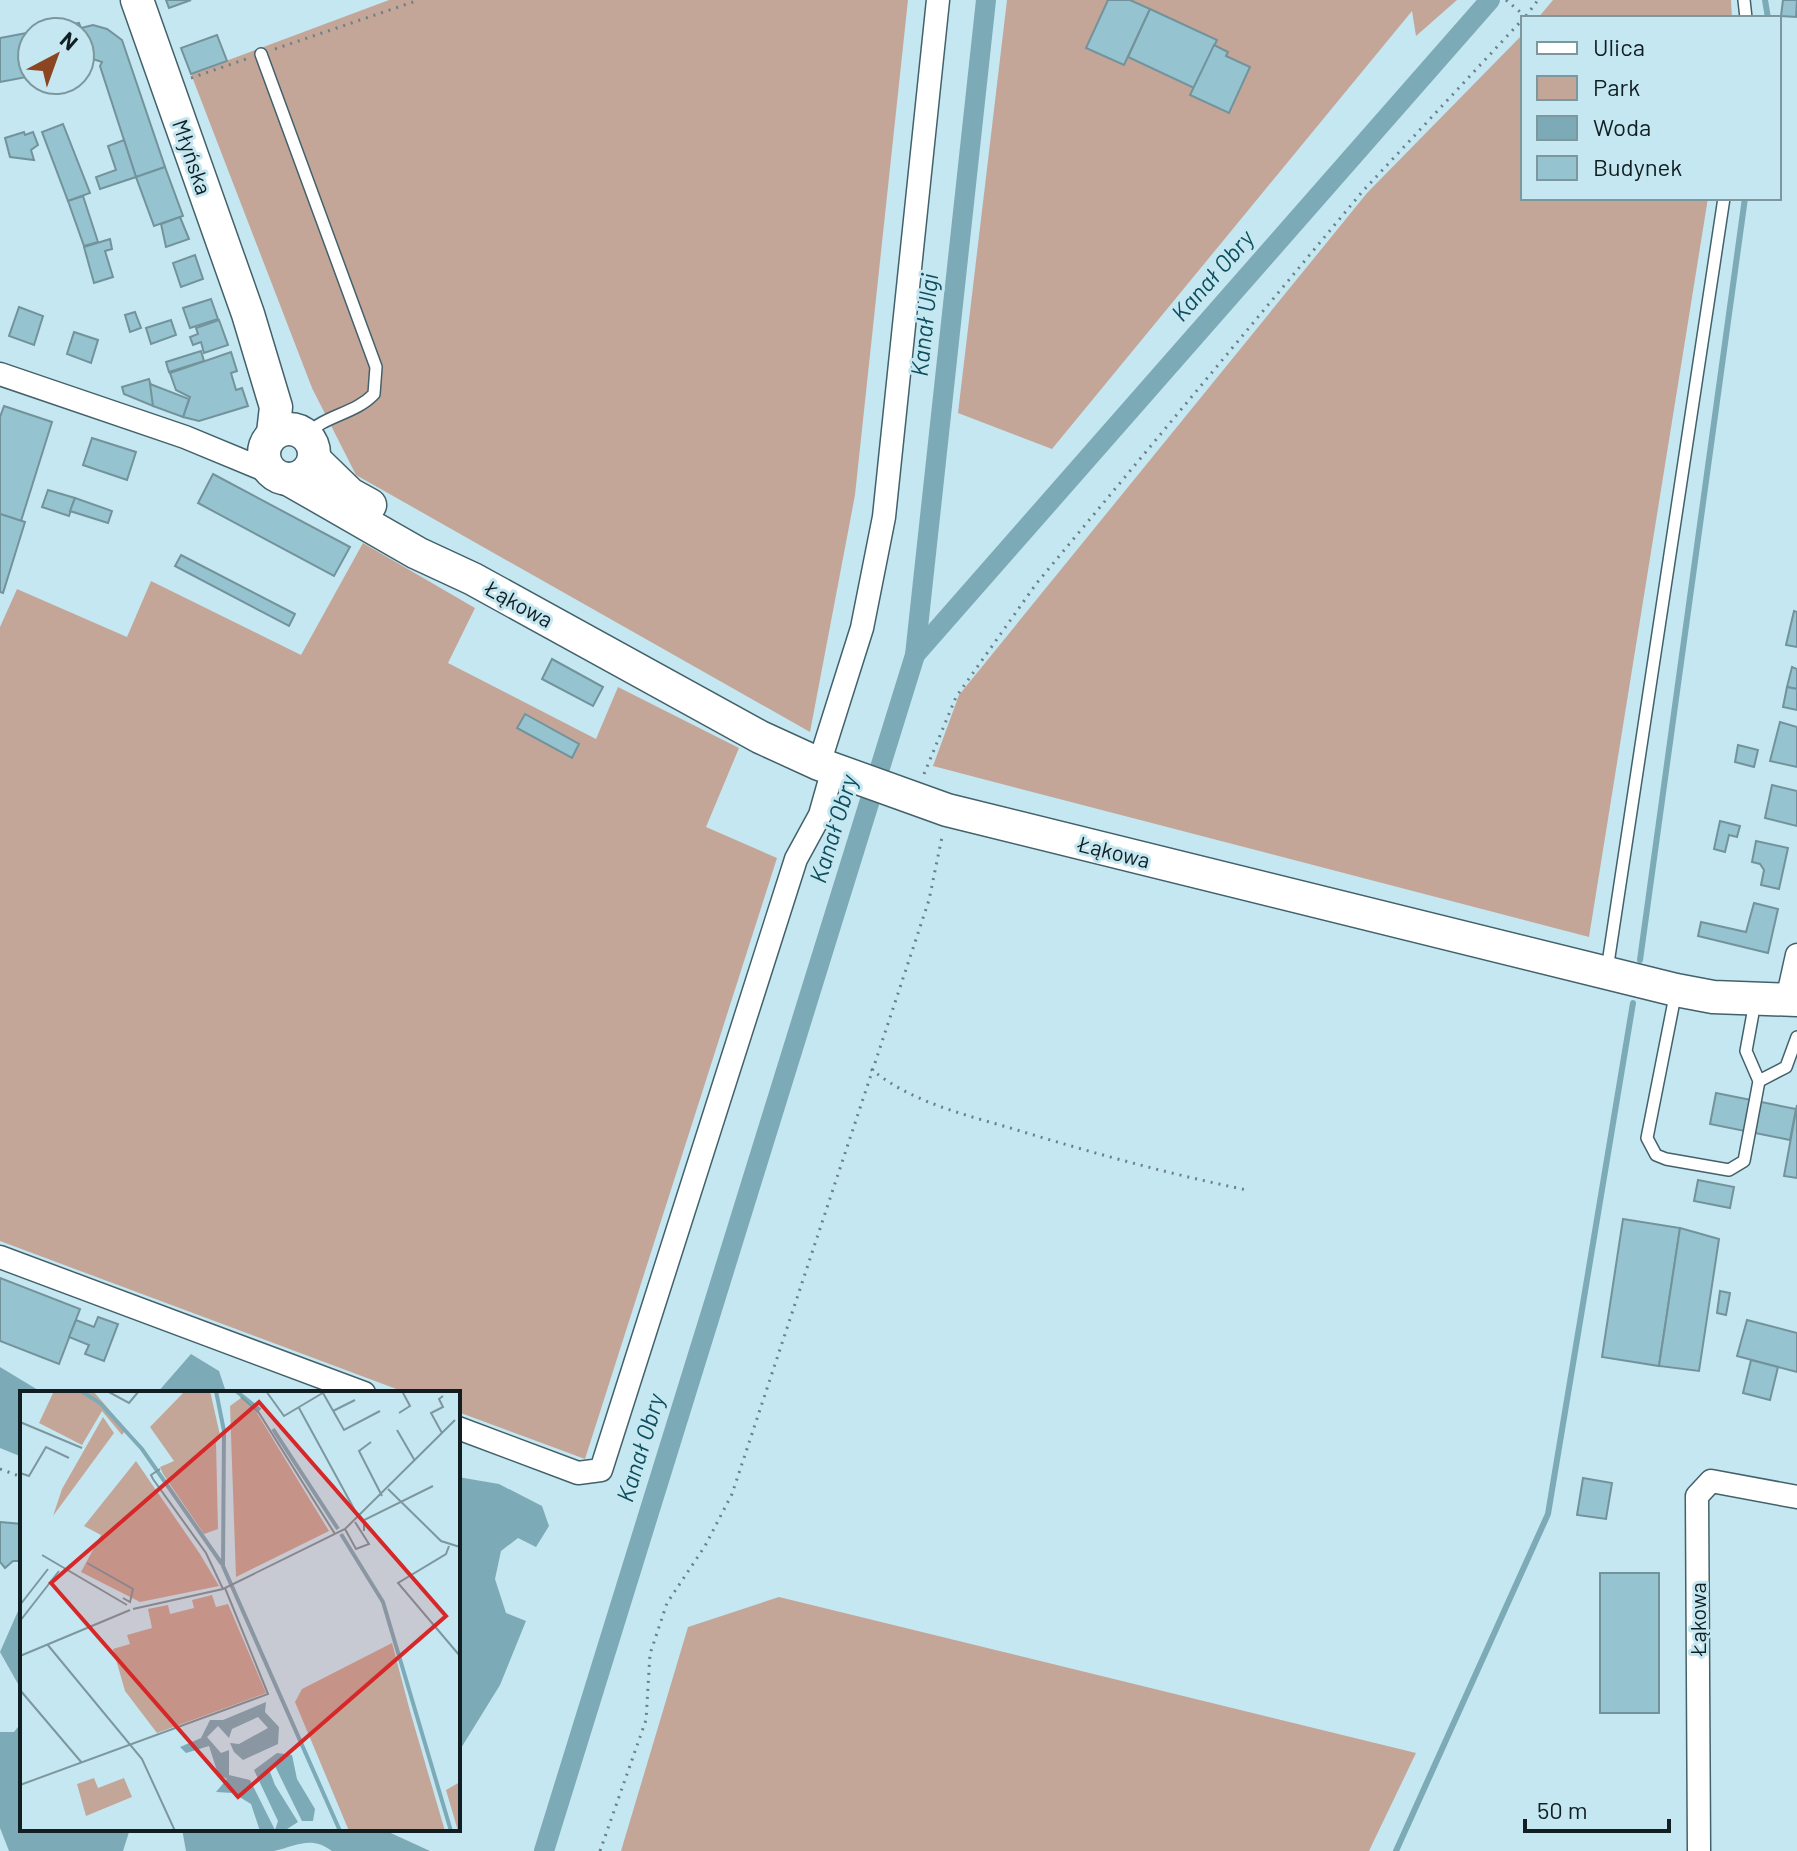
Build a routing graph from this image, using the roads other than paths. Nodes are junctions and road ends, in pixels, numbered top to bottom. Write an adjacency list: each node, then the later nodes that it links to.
1 (137, 0): 5 (street, Młyńska)
2 (938, 0): 12 (street)
3 (261, 54): 8 (lane)
4 (1724, 200): 14 (lane)
5 (248, 314): 7 (street, Młyńska); 8 (street, Młyńska)
6 (0, 374): 9 (street, Łąkowa)
7 (270, 437): 8 (street); 9 (street); 10 (street)
8 (310, 447): 10 (street); 11 (street, Łąkowa)
9 (226, 452): 10 (street, Łąkowa)
10 (280, 476): 11 (street, Łąkowa)
11 (473, 579): 12 (street, Łąkowa)
12 (831, 768): 14 (street, Łąkowa); 22 (street)
13 (1797, 955): 17 (street)
14 (1606, 974): 15 (street, Łąkowa)
15 (1676, 990): 16 (street, Łąkowa); 19 (lane)
16 (1755, 1000): 17 (street, Łąkowa); 19 (lane)
17 (1792, 1000)
18 (1797, 1037): 19 (lane)
19 (1759, 1081)
20 (0, 1257): 21 (street)
21 (359, 1391)
22 (460, 1429)
23 (1797, 1497): 24 (street, Łąkowa)
24 (1699, 1851)

